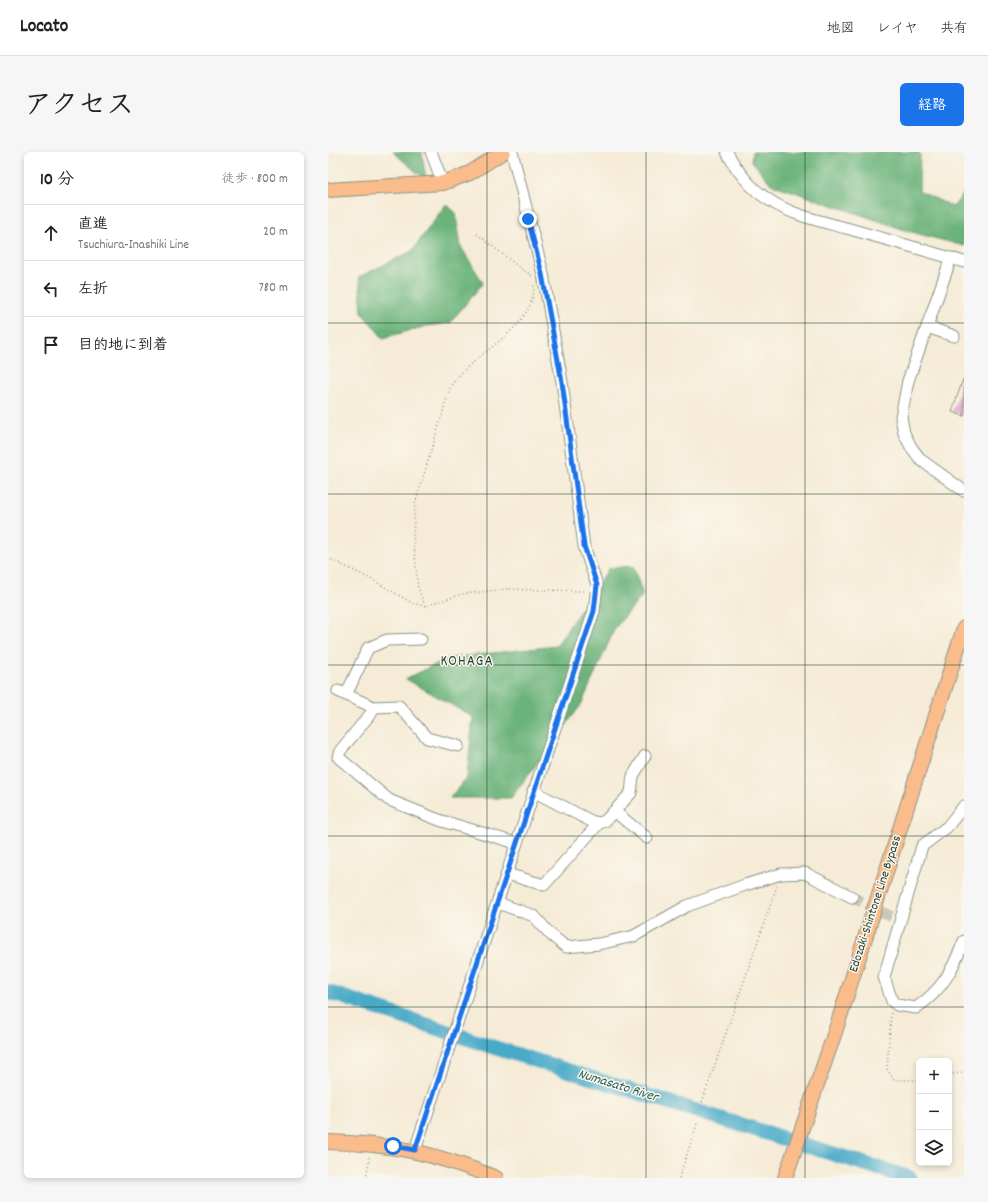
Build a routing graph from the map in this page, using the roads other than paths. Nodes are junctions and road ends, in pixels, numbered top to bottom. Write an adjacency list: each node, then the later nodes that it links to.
1 (431, 152): 5 (street)
2 (503, 152): 5 (main road)
3 (512, 152): 17 (street)
4 (727, 152): 7 (street)
5 (443, 183): 6 (main road)
6 (328, 190)
7 (951, 258): 8 (street); 9 (street)
8 (964, 262)
9 (927, 327): 10 (street); 11 (street)
10 (954, 336)
11 (964, 491)
12 (964, 628): 30 (main road, Edozaki-Shintone Line Bypass)
13 (421, 639): 14 (street)
14 (373, 707): 15 (street); 22 (street)
15 (458, 746)
16 (645, 756): 19 (street)
17 (532, 792): 20 (street); 22 (street)
18 (964, 806): 26 (street)
19 (614, 811): 20 (street); 21 (street)
20 (599, 823): 23 (street)
21 (647, 838)
22 (516, 843): 23 (street)
23 (507, 874): 25 (street)
24 (852, 897): 25 (street)
25 (498, 903): 28 (street)
26 (964, 941)
27 (328, 1142): 28 (main road)
28 (415, 1150): 29 (main road)
29 (496, 1178)
30 (785, 1178)

